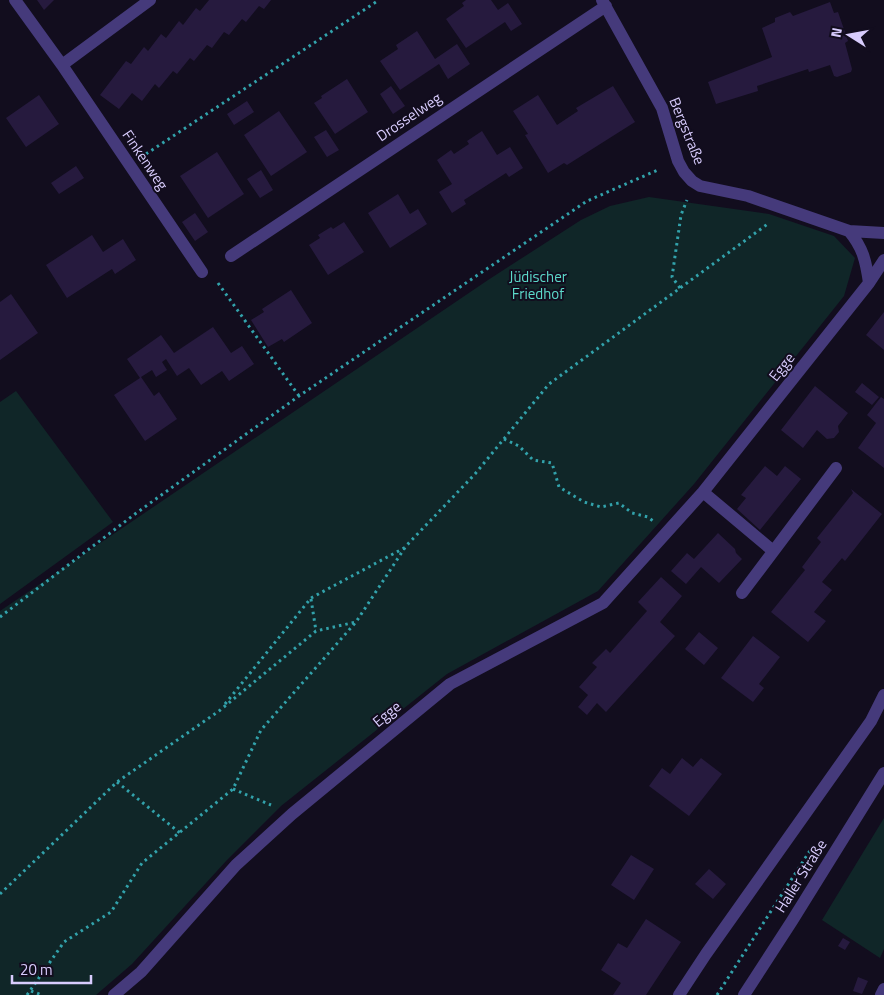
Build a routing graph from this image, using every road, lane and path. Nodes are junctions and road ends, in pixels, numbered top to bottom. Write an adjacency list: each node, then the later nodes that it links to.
1 (15, 0): 5 (street, Finkenweg)
2 (150, 0): 5 (street)
3 (379, 0): 7 (path)
4 (604, 3): 6 (street, Bergstraße); 12 (street, Drosselweg)
5 (62, 65): 7 (street, Finkenweg)
6 (678, 161): 8 (street, Bergstraße); 17 (path)
7 (129, 165): 14 (street, Finkenweg)
8 (692, 181): 9 (street, Bergstraße); 16 (path)
9 (787, 210): 10 (street, Bergstraße); 16 (path)
10 (849, 231): 11 (street, Bergstraße); 15 (street)
11 (884, 233)
12 (231, 256)
13 (884, 260): 15 (street, Egge)
14 (208, 275): 17 (path)
15 (869, 283): 20 (street, Egge)
16 (680, 288): 18 (path)
17 (299, 396): 26 (path)
18 (504, 439): 21 (path); 22 (path)
19 (836, 468): 23 (street)
20 (704, 492): 21 (street, Egge); 23 (street)
21 (667, 532): 34 (street, Egge)
22 (406, 546): 25 (path); 27 (path)
23 (772, 550): 24 (street)
24 (742, 593)
25 (311, 598): 28 (path); 30 (path)
26 (0, 617)
27 (356, 622): 28 (path); 33 (path)
28 (316, 631): 30 (path)
29 (884, 695): 43 (street)
30 (219, 711): 32 (path)
31 (884, 772): 45 (street, Haller Straße)
32 (117, 782): 35 (path); 37 (path)
33 (233, 790): 34 (path); 35 (path)
34 (292, 814): 42 (street, Egge)
35 (180, 833): 39 (path)
36 (815, 843): 44 (path)
37 (0, 894)
38 (884, 989): 46 (street)
39 (31, 992): 40 (path); 41 (path)
40 (27, 995)
41 (42, 995)
42 (114, 995)
43 (680, 995)
44 (717, 995)
45 (744, 995)
46 (881, 995)

